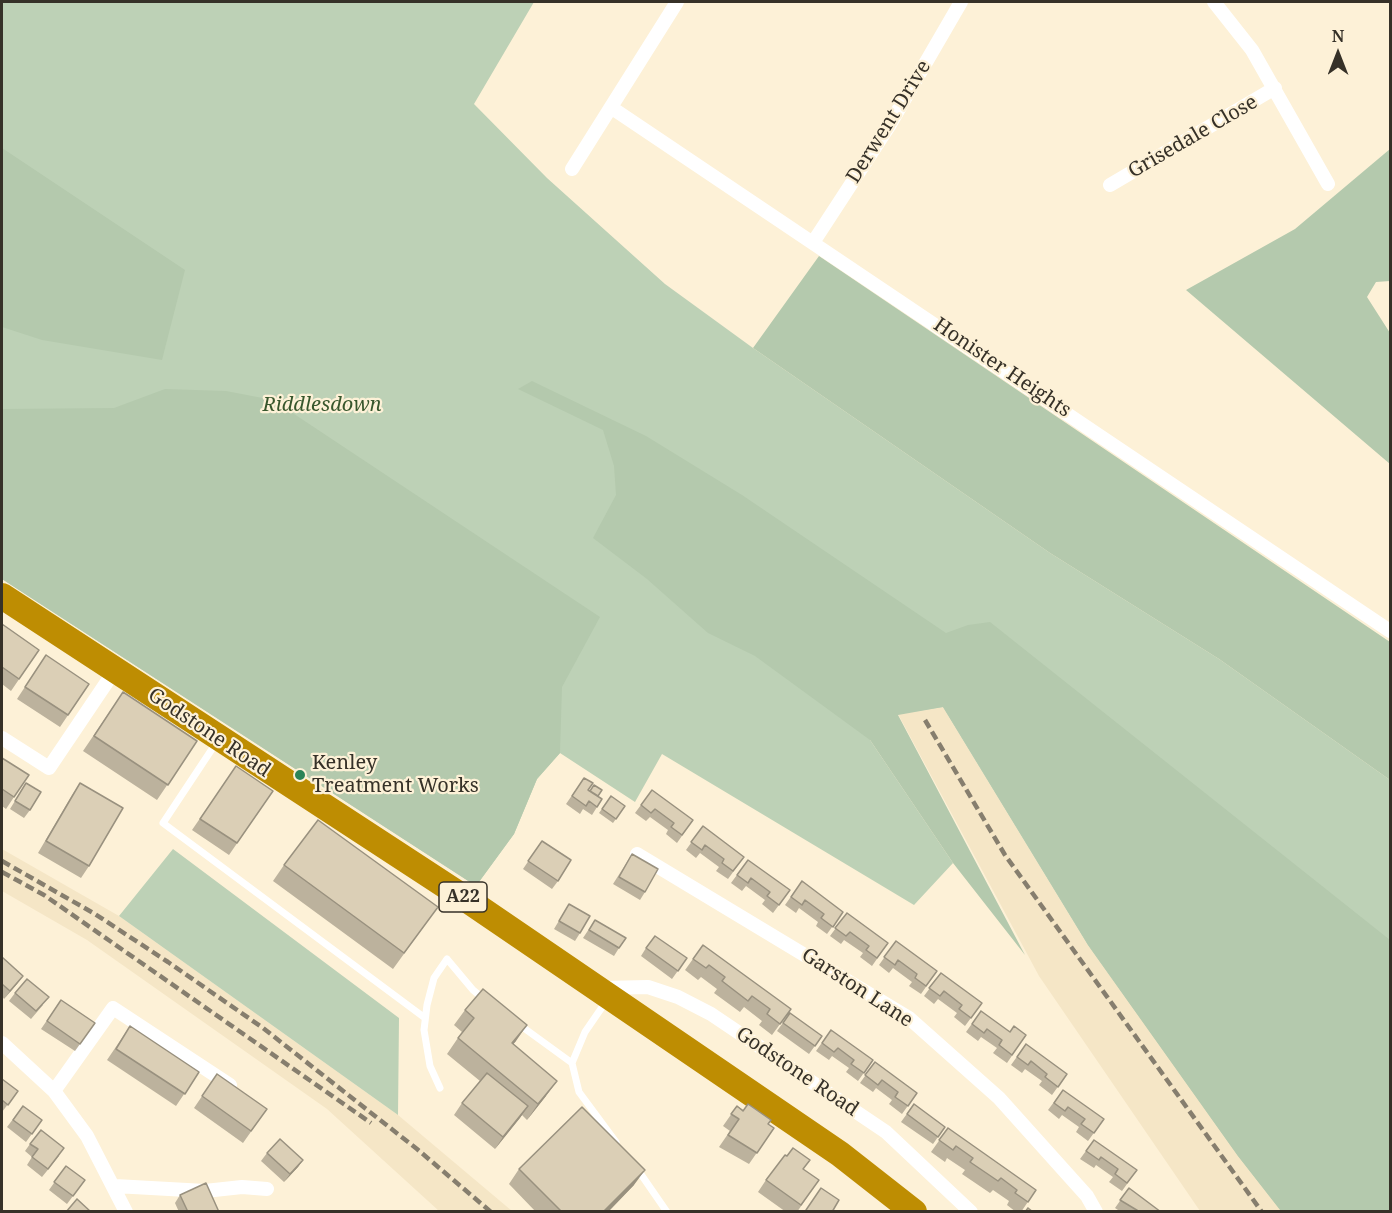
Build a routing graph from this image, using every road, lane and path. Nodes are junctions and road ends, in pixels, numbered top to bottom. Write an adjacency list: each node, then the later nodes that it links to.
1 (677, 2): 5 (street)
2 (961, 2): 9 (street, Derwent Drive)
3 (1214, 2): 4 (street)
4 (1275, 88): 7 (street); 8 (street, Grisedale Close)
5 (612, 108): 6 (street); 9 (street, Honister Heights)
6 (572, 169)
7 (1328, 184)
8 (1110, 185)
9 (814, 241): 11 (street, Honister Heights)
10 (2, 596): 12 (highway, Godstone Road / A22)
11 (1390, 631)
12 (115, 670): 13 (street); 14 (highway, Godstone Road / A22)
13 (2, 738)
14 (219, 740): 16 (highway, Godstone Road / A22); 18 (lane)
15 (637, 854): 33 (street, Garston Lane)
16 (604, 993): 21 (lane); 31 (highway, Godstone Road / A22); 32 (street, Godstone Road)
17 (492, 1004): 18 (lane)
18 (425, 1018): 22 (lane)
19 (510, 1018): 21 (lane)
20 (2, 1042): 23 (street)
21 (572, 1063): 25 (lane)
22 (441, 1088)
23 (54, 1091): 24 (street); 27 (street)
24 (239, 1091)
25 (622, 1150)
26 (629, 1159): 30 (lane)
27 (115, 1186): 28 (street); 29 (street)
28 (267, 1189)
29 (126, 1212)
30 (667, 1212)
31 (914, 1212)
32 (971, 1212)
33 (1096, 1212)

